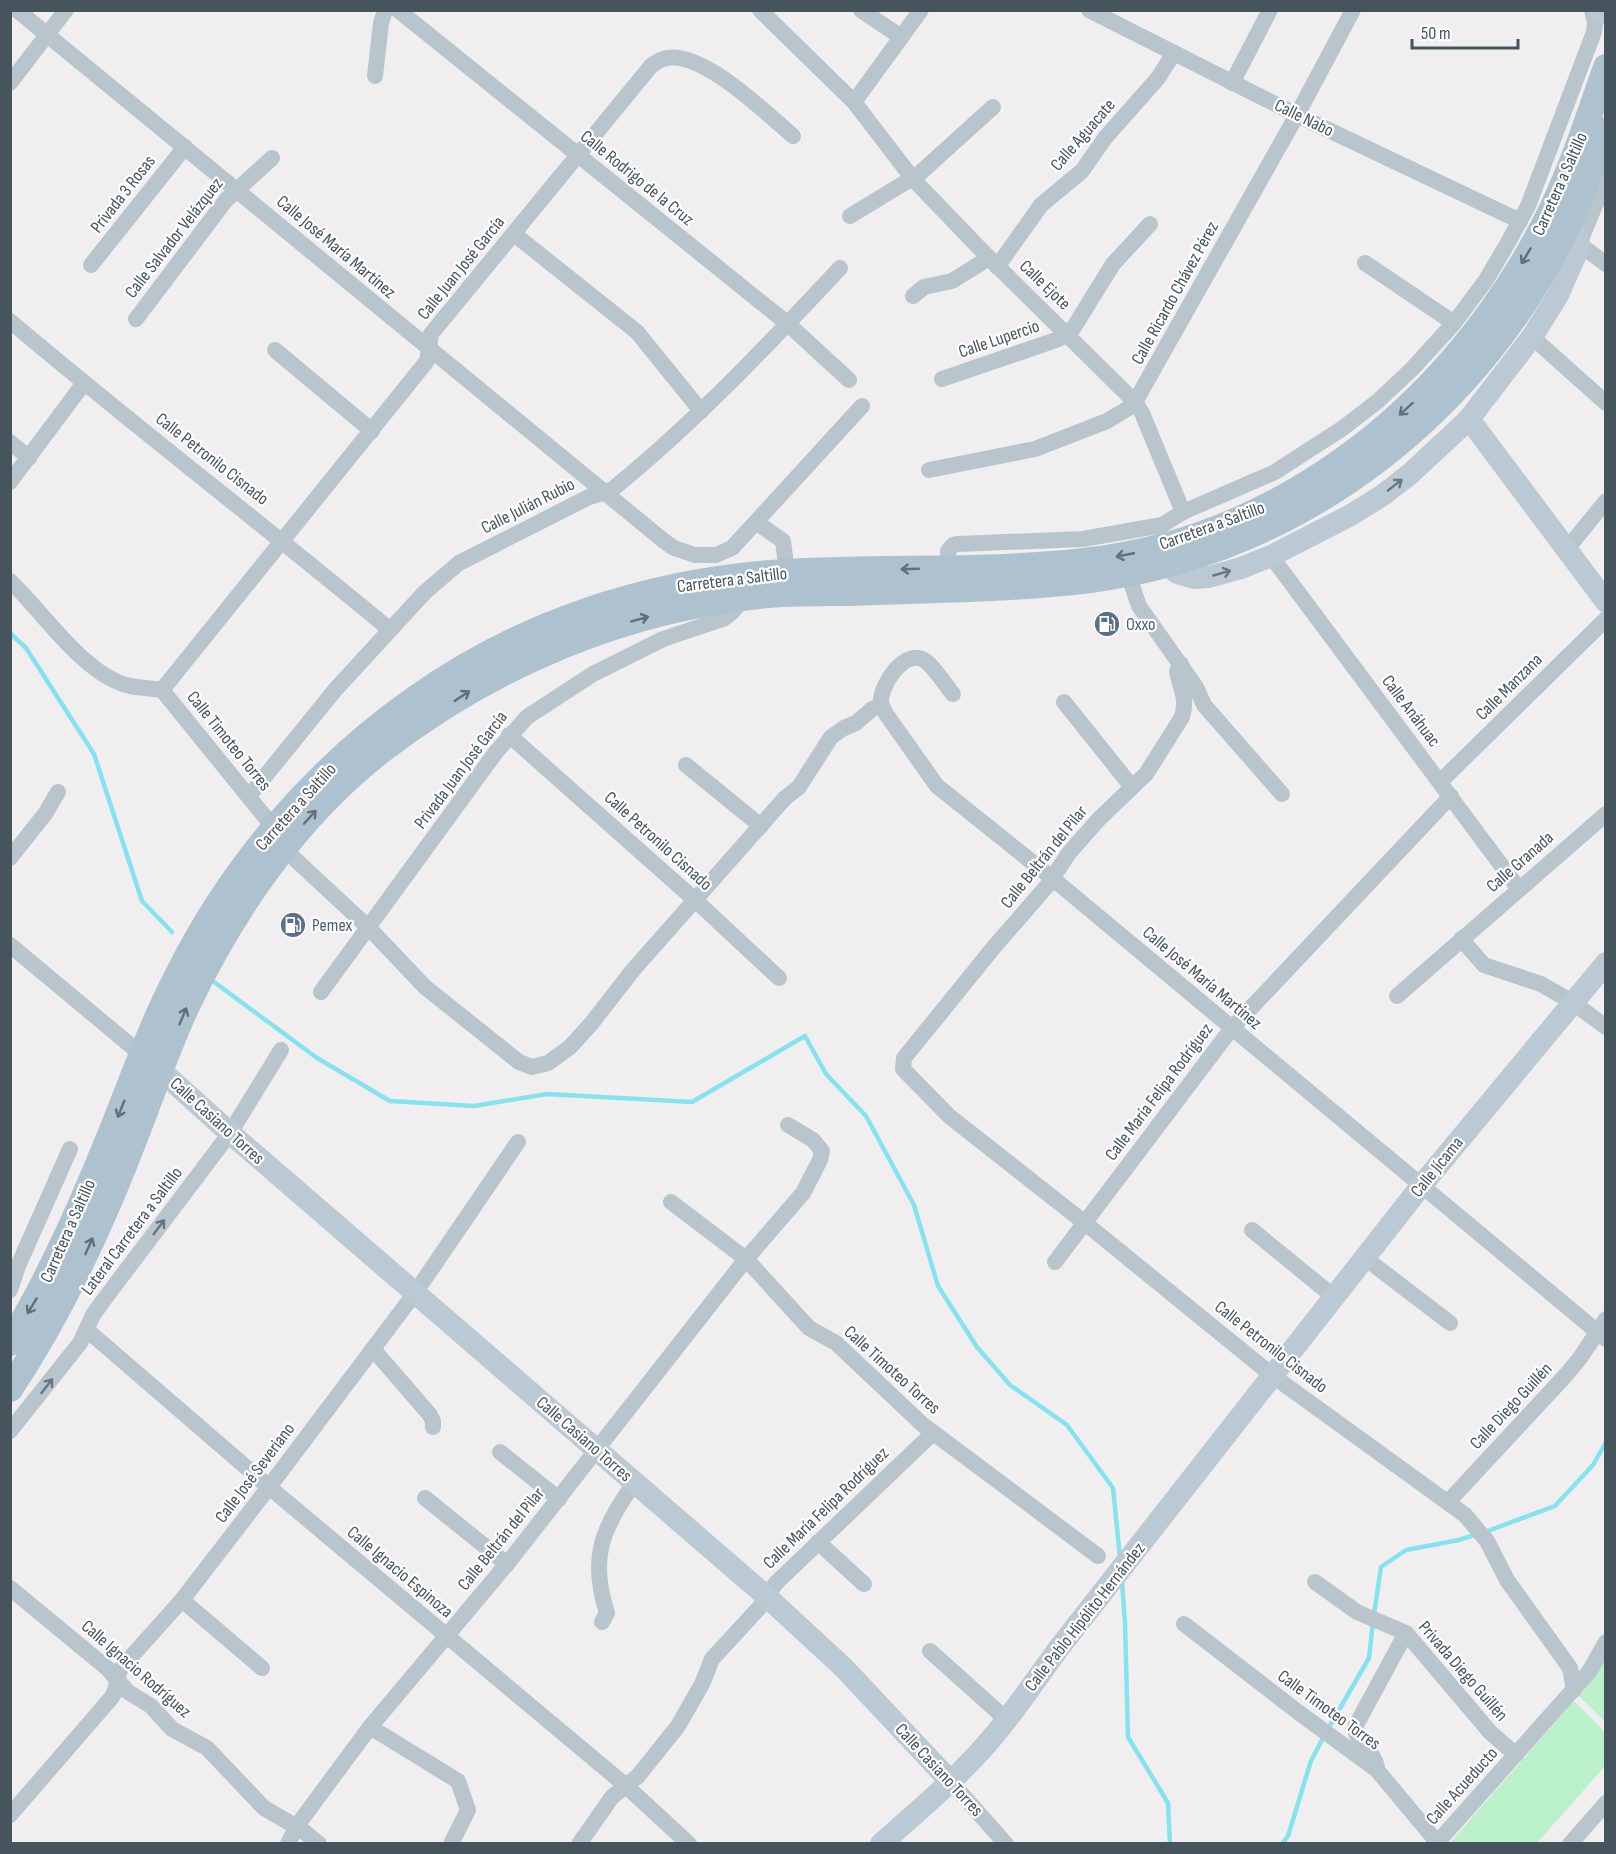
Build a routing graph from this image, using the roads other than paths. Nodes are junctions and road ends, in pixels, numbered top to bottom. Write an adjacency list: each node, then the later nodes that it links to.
1 (17, 10): 14 (street, Calle José María Martínez)
2 (66, 10): 14 (street)
3 (385, 10): 18 (street)
4 (398, 10): 27 (street, Calle Rodrigo de la Cruz)
5 (760, 10): 21 (street, Calle Ejote)
6 (861, 10): 15 (street)
7 (921, 10): 15 (street)
8 (1089, 10): 16 (street, Calle Nabo)
9 (1270, 10): 20 (street)
10 (1353, 10): 23 (street, Calle Ricardo Chávez Pérez)
11 (1592, 10): 33 (street)
12 (1600, 10): 13 (street)
13 (1605, 14)
14 (46, 35): 19 (street); 26 (street, Calle José María Martínez)
15 (901, 37): 21 (street)
16 (1174, 53): 20 (street, Calle Nabo); 37 (street, Calle Aguacate)
17 (1605, 67): 69 (main road, Carretera a Saltillo, one-way to 69)
18 (375, 76)
19 (10, 83)
20 (1232, 83): 23 (street, Calle Nabo)
21 (854, 102): 29 (street, Calle Ejote)
22 (993, 107): 29 (street)
23 (1298, 115): 33 (street, Calle Nabo); 54 (street, Calle Ricardo Chávez Pérez)
24 (1605, 130): 35 (main road, Carretera a Saltillo)
25 (793, 136): 27 (street, Calle Juan José García)
26 (184, 147): 31 (street, Calle José María Martínez); 40 (street, Privada 3 Rosas)
27 (577, 155): 36 (street, Calle Juan José García); 46 (street, Calle Rodrigo de la Cruz)
28 (272, 158): 31 (street, Calle Salvador Velázquez)
29 (913, 179): 32 (street); 37 (street, Calle Ejote)
30 (1605, 179): 35 (street)
31 (236, 189): 43 (street, Calle Salvador Velázquez); 50 (street, Calle José María Martínez)
32 (850, 216)
33 (1520, 221): 45 (street)
34 (1150, 224): 47 (street)
35 (1574, 233): 39 (street); 48 (street); 73 (main road, Carretera a Saltillo)
36 (514, 234): 50 (street, Calle Juan José García); 57 (street)
37 (993, 262): 42 (street, Calle Aguacate); 47 (street, Calle Ejote)
38 (1365, 263): 45 (street)
39 (1605, 264)
40 (91, 265)
41 (840, 267): 46 (street, Calle Julián Rubio)
42 (913, 296)
43 (136, 319)
44 (10, 321): 53 (street, Calle Petronilo Cisnado)
45 (1454, 323): 66 (street)
46 (788, 324): 51 (street, Calle Rodrigo de la Cruz); 57 (street, Calle Julián Rubio)
47 (1068, 334): 52 (street, Calle Lupercio); 54 (street, Calle Ejote)
48 (1532, 337): 55 (street); 58 (street)
49 (275, 350): 59 (street)
50 (429, 350): 59 (street, Calle Juan José García); 64 (street, Calle José María Martínez)
51 (849, 380)
52 (942, 380)
53 (84, 383): 61 (street); 68 (street, Calle Petronilo Cisnado)
54 (1134, 402): 62 (street, Calle Ricardo Chávez Pérez); 66 (street, Calle Ejote)
55 (1605, 403)
56 (862, 406): 67 (street)
57 (701, 411): 64 (street, Calle Julián Rubio)
58 (1469, 419): 70 (street); 72 (street, one-way to 58)
59 (372, 431): 68 (street, Calle Juan José García)
60 (10, 442): 61 (street)
61 (29, 458): 63 (street)
62 (929, 470)
63 (10, 482)
64 (603, 493): 71 (street, Calle José María Martínez); 80 (street, Calle Julián Rubio)
65 (1605, 501): 70 (street)
66 (1184, 512): 69 (street)
67 (756, 522): 71 (street); 74 (street)
68 (284, 541): 80 (street, Calle Petronilo Cisnado); 82 (street, Calle Juan José García)
69 (1084, 550): 74 (main road, Carretera a Saltillo, one-way to 74)
70 (1566, 550): 78 (street)
71 (725, 552): 77 (street)
72 (1270, 556): 73 (street, one-way to 72); 88 (street, Calle Anáhuac)
73 (1168, 565): 75 (main road, Carretera a Saltillo)
74 (788, 572): 77 (main road, Carretera a Saltillo)
75 (1128, 574): 77 (main road, Carretera a Saltillo); 81 (street)
76 (10, 581): 82 (street, Calle Timoteo Torres)
77 (738, 588): 86 (street, Privada Juan José García); 96 (main road, Carretera a Saltillo)
78 (1605, 602)
79 (1605, 619): 88 (street, Calle Manzana)
80 (389, 629): 92 (street, Calle Julián Rubio)
81 (1181, 664): 89 (street, Calle Beltrán del Pilar); 91 (street)
82 (162, 690): 92 (street, Calle Timoteo Torres)
83 (953, 694): 85 (street)
84 (1064, 702): 89 (street)
85 (881, 705): 95 (street); 98 (street, Calle José María Martínez)
86 (509, 735): 100 (street, Calle Petronilo Cisnado); 101 (street, Privada Juan José García)
87 (686, 765): 95 (street)
88 (1440, 782): 93 (street, Calle Anáhuac)
89 (1132, 787): 98 (street, Calle Beltrán del Pilar)
90 (58, 792): 97 (street)
91 (1282, 794)
92 (249, 796): 96 (street, Calle Timoteo Torres)
93 (1451, 796): 99 (street, Calle Anáhuac); 110 (street, Calle María Felipa Rodríguez)
94 (1605, 814): 99 (street, Calle Granada)
95 (761, 826): 100 (street)
96 (278, 838): 101 (street, Calle Timoteo Torres); 112 (main road, Carretera a Saltillo)
97 (10, 858)
98 (1052, 878): 110 (street, Calle José María Martínez); 113 (street, Calle Beltrán del Pilar)
99 (1519, 889): 102 (street, Calle Granada)
100 (696, 900): 101 (street, Calle Timoteo Torres); 105 (street, Calle Petronilo Cisnado)
101 (369, 928): 106 (street, Privada Juan José García)
102 (1461, 939): 107 (street, Calle Granada); 108 (street)
103 (10, 945): 112 (street)
104 (1605, 963): 108 (street, Calle Jícama)
105 (779, 978)
106 (321, 993)
107 (1397, 996)
108 (1572, 1002): 109 (street); 118 (street, Calle Jícama)
109 (1605, 1027)
110 (1232, 1028): 118 (street, Calle José María Martínez); 120 (street, Calle María Felipa Rodríguez)
111 (281, 1050): 115 (street, Lateral Carretera a Saltillo)
112 (151, 1062): 115 (street, Calle Casiano Torres); 132 (main road, Carretera a Saltillo, one-way to 132); 135 (main road, Carretera a Saltillo, one-way to 112)
113 (902, 1065): 120 (street, Calle Petronilo Cisnado)
114 (788, 1125): 123 (street, Calle Beltrán del Pilar)
115 (230, 1133): 127 (street, Calle Casiano Torres); 130 (street, Lateral Carretera a Saltillo, one-way to 115)
116 (518, 1142): 127 (street, Calle José Severiano)
117 (70, 1149): 124 (street)
118 (1421, 1186): 122 (street, Calle Jícama); 131 (street, Calle José María Martínez)
119 (672, 1202): 123 (street, Calle Timoteo Torres)
120 (1085, 1222): 125 (street, Calle María Felipa Rodríguez); 134 (street, Calle Petronilo Cisnado)
121 (1252, 1230): 128 (street)
122 (1365, 1258): 128 (street, Calle Jícama); 129 (street)
123 (746, 1259): 138 (street, Calle Timoteo Torres); 139 (street, Calle Beltrán del Pilar)
124 (14, 1262): 126 (street)
125 (1055, 1262)
126 (10, 1290)
127 (415, 1293): 133 (street, Calle José Severiano); 139 (street, Calle Casiano Torres)
128 (1334, 1297): 134 (street, Calle Jícama)
129 (1450, 1323)
130 (87, 1330): 137 (street, Lateral Carretera a Saltillo, one-way to 130); 142 (street, Calle Ignacio Espinoza)
131 (1603, 1330): 145 (street, Calle Diego Guillén)
132 (10, 1343)
133 (373, 1349): 136 (street); 142 (street, Calle José Severiano)
134 (1273, 1376): 145 (street, Calle Petronilo Cisnado); 163 (street, Calle Pablo Hipólito Hernández)
135 (10, 1389)
136 (433, 1427)
137 (10, 1431)
138 (933, 1433): 146 (street, Calle María Felipa Rodríguez); 147 (street, Calle Timoteo Torres)
139 (596, 1450): 141 (street, Calle Casiano Torres); 144 (street, Calle Beltrán del Pilar)
140 (500, 1452): 144 (street)
141 (634, 1483): 152 (street, Calle Casiano Torres); 154 (street)
142 (269, 1487): 153 (street, Calle José Severiano); 157 (street, Calle Ignacio Espinoza)
143 (425, 1498): 148 (street)
144 (559, 1499): 148 (street, Calle Beltrán del Pilar)
145 (1448, 1502): 162 (street, Calle Petronilo Cisnado)
146 (818, 1542): 150 (street); 152 (street, Calle María Felipa Rodríguez)
147 (1098, 1556)
148 (507, 1564): 157 (street, Calle Beltrán del Pilar)
149 (1315, 1582): 156 (street, Privada Diego Guillén)
150 (864, 1584)
151 (10, 1588): 161 (street, Calle Ignacio Rodríguez)
152 (766, 1596): 167 (street, Calle Casiano Torres); 168 (street, Calle María Felipa Rodríguez)
153 (182, 1600): 160 (street); 161 (street, Calle José Severiano)
154 (602, 1622)
155 (1184, 1624): 166 (street, Calle Timoteo Torres)
156 (1406, 1633): 165 (street, Privada Diego Guillén); 166 (street)
157 (447, 1637): 164 (street, Calle Beltrán del Pilar); 168 (street, Calle Ignacio Espinoza)
158 (1605, 1642): 162 (street, Calle Acueducto)
159 (930, 1651): 163 (street)
160 (262, 1668)
161 (117, 1681): 170 (street, Calle José Severiano); 171 (street, Calle Ignacio Rodríguez)
162 (1574, 1690): 165 (street, Calle Acueducto)
163 (1007, 1720): 167 (street, Calle Pablo Hipólito Hernández)
164 (370, 1727): 171 (street, Calle Beltrán del Pilar); 175 (street)
165 (1516, 1755): 172 (street, Calle Acueducto)
166 (1373, 1766): 172 (street, Calle Timoteo Torres)
167 (951, 1782): 178 (street, Calle Pablo Hipólito Hernández); 179 (street, Calle Casiano Torres)
168 (625, 1785): 176 (street, Calle María Felipa Rodríguez); 177 (street, Calle Ignacio Espinoza)
169 (1605, 1803): 180 (street)
170 (10, 1815)
171 (296, 1827): 173 (street, Calle Beltrán del Pilar); 174 (street, Calle Ignacio Rodríguez)
172 (1436, 1843)
173 (288, 1844)
174 (320, 1844)
175 (451, 1844)
176 (579, 1844)
177 (689, 1844)
178 (881, 1844)
179 (1006, 1844)
180 (1570, 1844)

